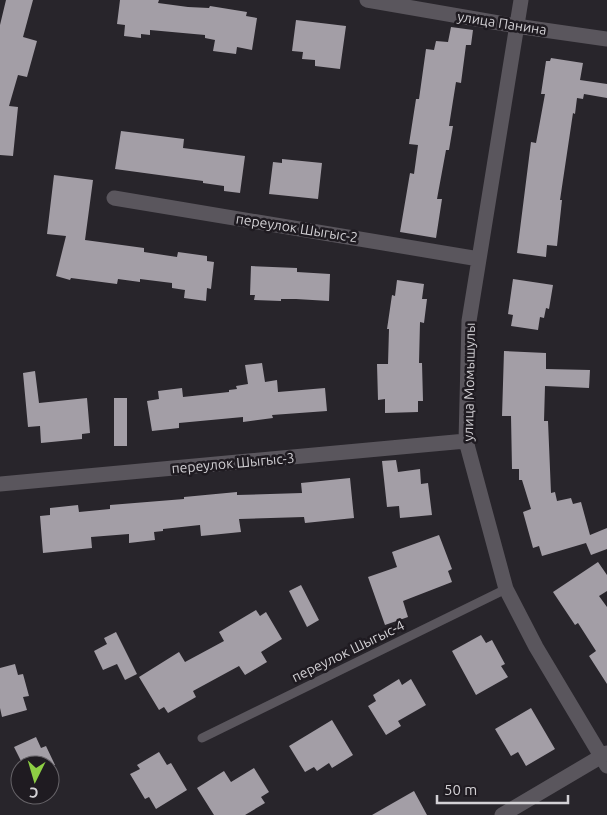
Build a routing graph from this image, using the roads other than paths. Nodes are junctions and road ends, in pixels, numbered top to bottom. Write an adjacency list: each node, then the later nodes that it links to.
1 (367, 0): 3 (street, улица Панина)
2 (521, 0): 3 (street, улица Момышулы)
3 (516, 26): 4 (street, улица Панина); 6 (street, улица Момышулы)
4 (607, 39)
5 (114, 198): 6 (street, переулок Шыгыс-2)
6 (480, 258): 7 (street, улица Момышулы)
7 (466, 442): 8 (street, переулок Шыгыс-3); 9 (street, улица Момышулы)
8 (0, 484)
9 (506, 589): 10 (lane, переулок Шыгыс-4); 11 (street, улица Момышулы)
10 (202, 738)
11 (605, 758): 12 (street)
12 (502, 815)

